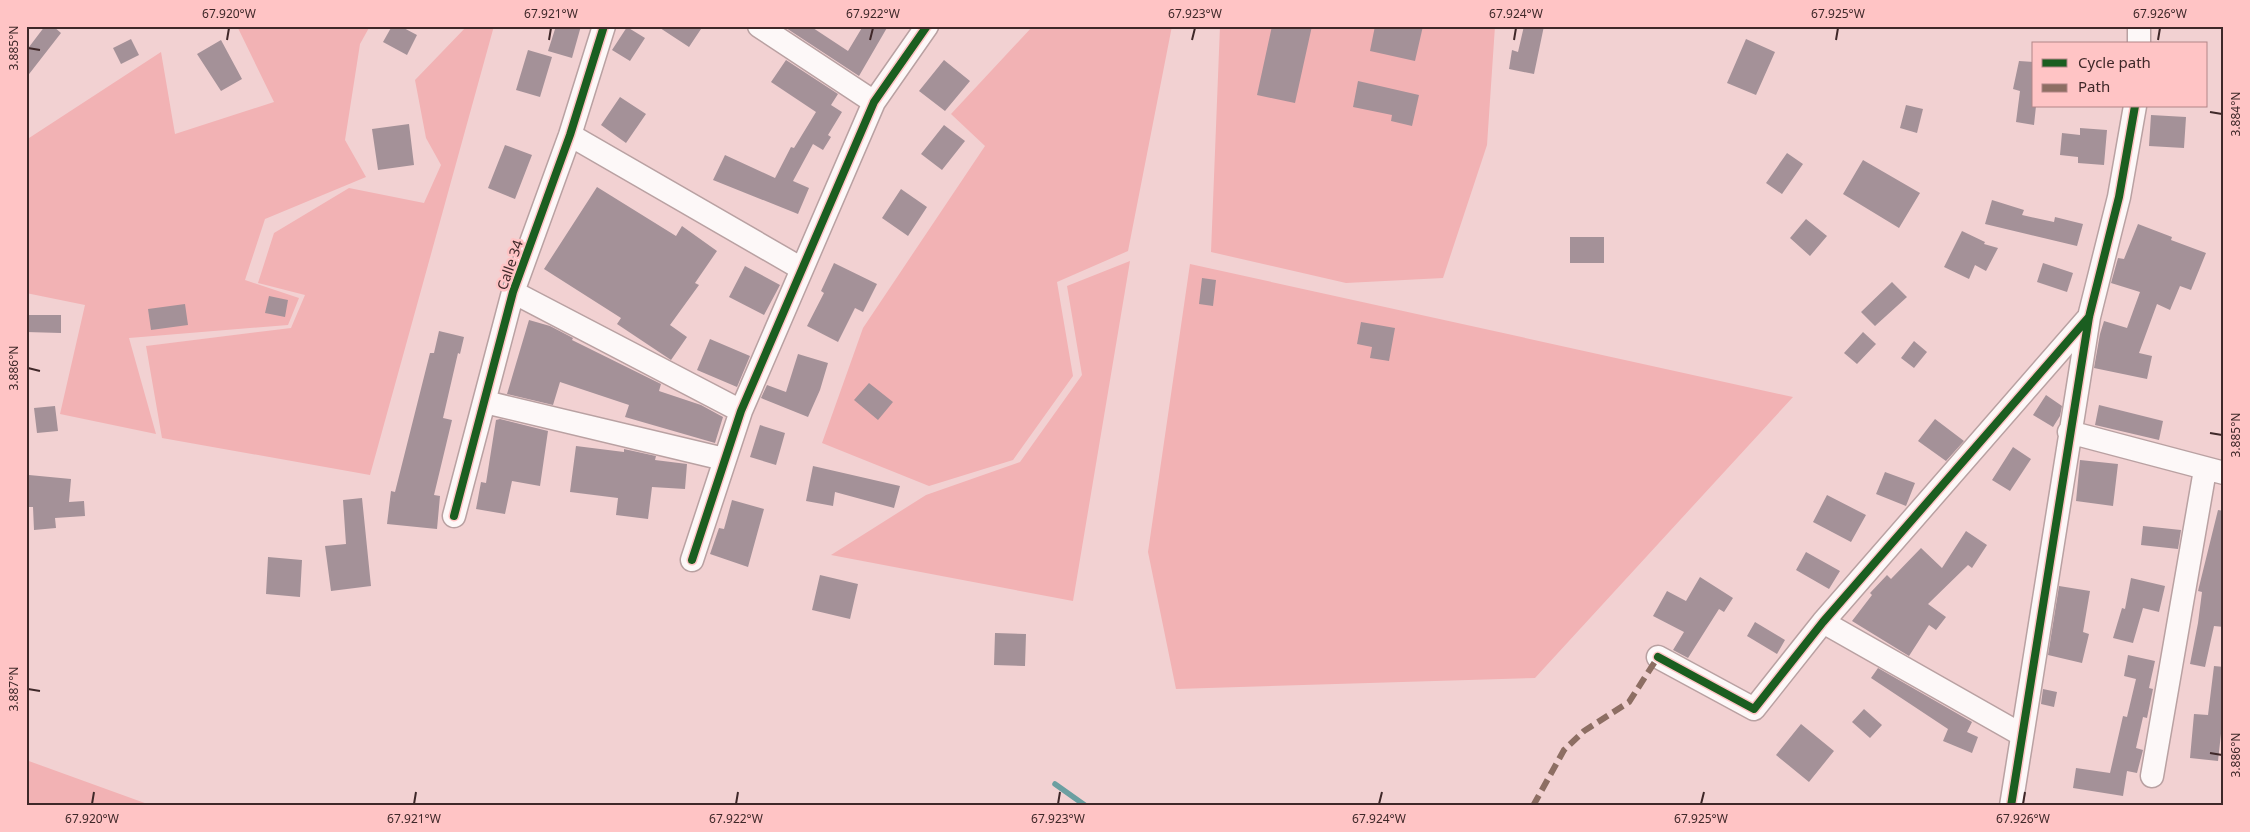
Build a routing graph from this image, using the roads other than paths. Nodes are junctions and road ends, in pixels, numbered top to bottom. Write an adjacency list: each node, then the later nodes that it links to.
1 (604, 26): 8 (street, Calle 34)
2 (759, 26): 6 (street)
3 (927, 26): 6 (street)
4 (2139, 26): 5 (street)
5 (2138, 42)
6 (874, 102): 9 (street)
7 (2135, 108): 11 (street)
8 (570, 136): 9 (street); 10 (street, Calle 34)
9 (802, 269): 13 (street)
10 (514, 292): 12 (street, Calle 34); 13 (street)
11 (2089, 317): 14 (street); 19 (street)
12 (485, 402): 15 (street); 17 (street, Calle 34)
13 (741, 410): 15 (street)
14 (2069, 432): 16 (street); 21 (street)
15 (724, 459): 18 (street)
16 (2215, 472): 22 (street)
17 (454, 516)
18 (692, 560)
19 (1823, 622): 20 (street); 21 (street)
20 (1658, 656)
21 (2022, 735): 23 (street)
22 (2152, 776)
23 (2011, 806)

